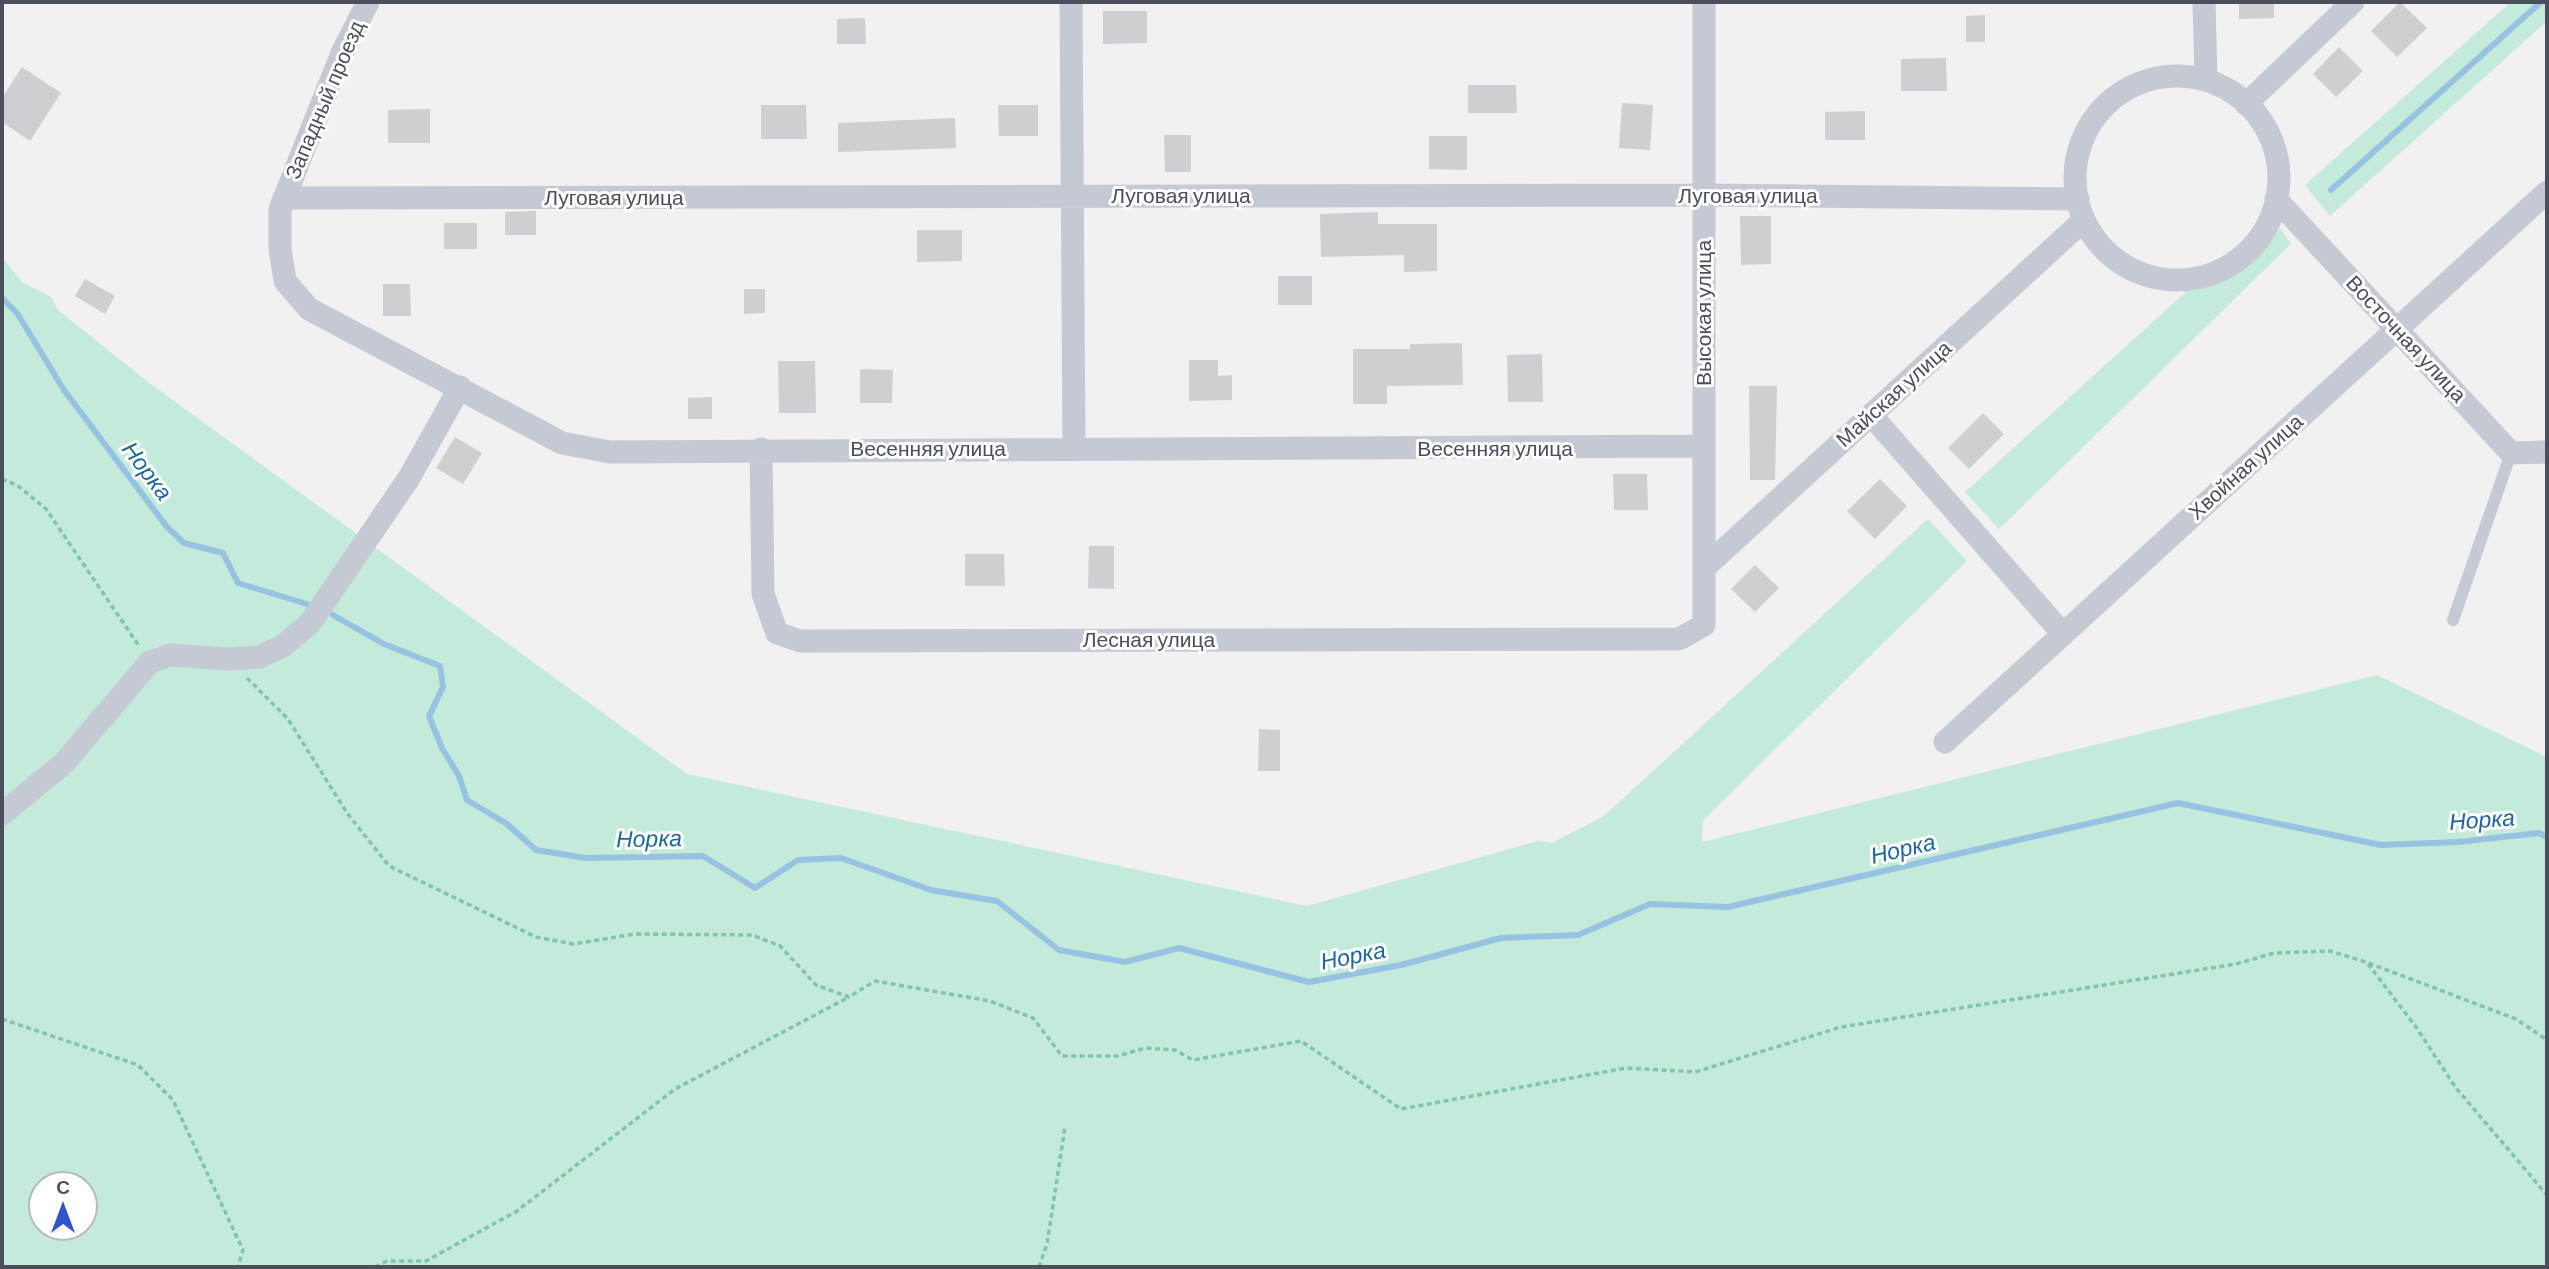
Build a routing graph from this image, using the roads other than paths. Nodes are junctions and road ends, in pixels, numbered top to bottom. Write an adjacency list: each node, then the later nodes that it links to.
1 (368, 2): 11 (street, Западный проезд)
2 (1071, 2): 10 (street)
3 (1704, 2): 9 (street, Высокая улица)
4 (2204, 2): 6 (street)
5 (2353, 2): 7 (street)
6 (2206, 79): 7 (street); 13 (street)
7 (2246, 104): 12 (street)
8 (2547, 192): 14 (street, Хвойная улица)
9 (1704, 195): 10 (street, Луговая улица); 13 (street, Луговая улица); 17 (street, Высокая улица)
10 (1072, 196): 11 (street, Луговая улица); 18 (street)
11 (284, 198): 15 (street, Весенняя улица)
12 (2276, 199): 13 (street); 14 (street, Восточная улица)
13 (2081, 210): 16 (street, Майская улица)
14 (2396, 329): 21 (street, Восточная улица); 25 (street, Хвойная улица)
15 (460, 387): 19 (street, Весенняя улица); 27 (street)
16 (1871, 415): 22 (street, Майская улица); 25 (street)
17 (1702, 446): 18 (street, Весенняя улица); 22 (street, Высокая улица)
18 (1074, 448): 19 (street, Весенняя улица)
19 (761, 449): 24 (street, Лесная улица)
20 (2547, 452): 21 (street)
21 (2511, 453): 23 (lane)
22 (1704, 568): 24 (street, Высокая улица)
23 (2453, 620)
24 (1704, 625)
25 (2063, 634): 26 (street, Хвойная улица)
26 (1945, 742)
27 (2, 814)

